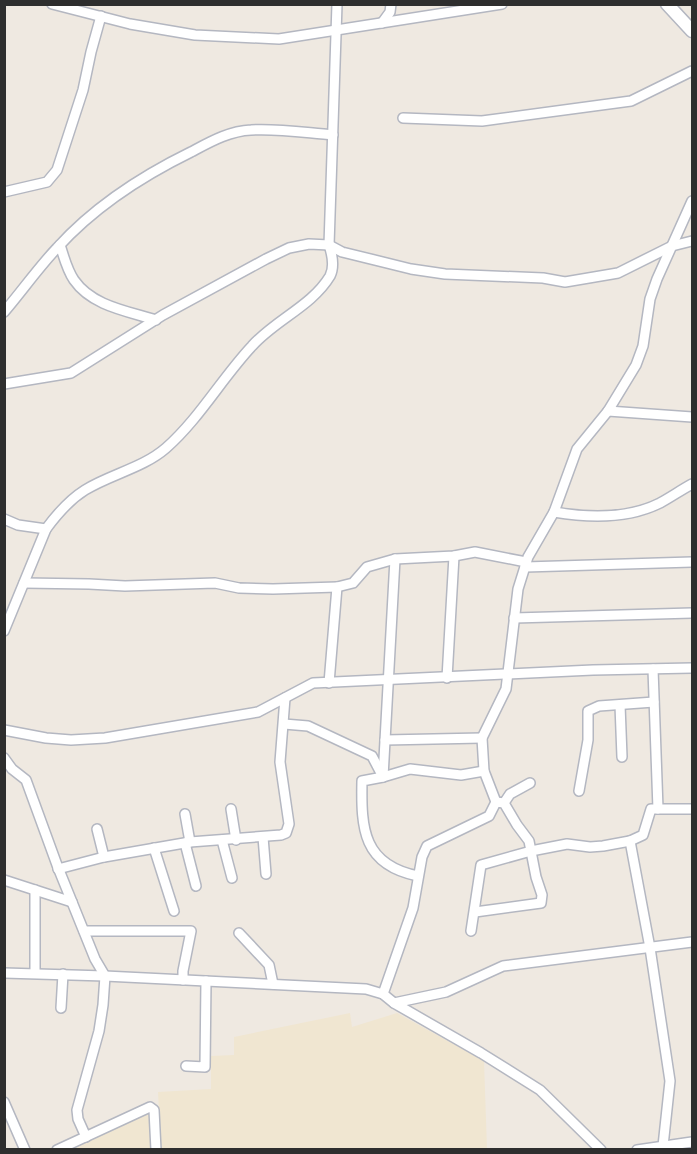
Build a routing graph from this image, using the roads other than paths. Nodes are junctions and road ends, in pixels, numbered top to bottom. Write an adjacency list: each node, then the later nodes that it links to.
1 (52, 4): 6 (street)
2 (337, 4): 8 (street)
3 (391, 4): 7 (street)
4 (502, 4): 7 (street)
5 (667, 4): 9 (street)
6 (101, 16): 8 (street); 13 (street)
7 (382, 23): 8 (street)
8 (337, 30): 12 (street)
9 (693, 31)
10 (693, 71): 11 (street)
11 (403, 118)
12 (333, 135): 17 (street); 18 (street)
13 (8, 192): 15 (street)
14 (693, 201): 19 (street)
15 (4, 203)
16 (693, 241): 19 (street)
17 (329, 244): 19 (street); 21 (street); 28 (street)
18 (60, 245): 20 (street); 21 (street)
19 (672, 246): 23 (street)
20 (4, 312)
21 (156, 320): 22 (street)
22 (4, 384)
23 (608, 411): 24 (street); 26 (street)
24 (693, 417)
25 (693, 484): 26 (street)
26 (554, 513): 32 (street)
27 (4, 519): 28 (street)
28 (46, 529): 33 (street)
29 (454, 556): 30 (street); 32 (street); 41 (street)
30 (395, 559): 34 (street); 42 (street)
31 (693, 562): 32 (street)
32 (526, 564): 36 (street)
33 (24, 583): 34 (street); 37 (street)
34 (337, 587): 43 (street)
35 (693, 613): 36 (street)
36 (514, 618): 40 (street)
37 (4, 631)
38 (693, 668): 39 (street)
39 (653, 669): 40 (street); 45 (street)
40 (506, 675): 41 (street); 49 (street)
41 (447, 678): 42 (street)
42 (388, 680): 43 (street); 50 (street)
43 (329, 683): 44 (street)
44 (285, 698): 47 (street); 48 (street)
45 (654, 702): 46 (street); 59 (street)
46 (620, 705): 51 (street); 56 (street)
47 (284, 724): 54 (street); 63 (street)
48 (4, 730)
49 (482, 738): 50 (street); 53 (street)
50 (385, 740): 54 (street)
51 (622, 757)
52 (4, 758): 71 (street)
53 (484, 771): 54 (street); 57 (street)
54 (383, 777): 73 (street)
55 (530, 783): 57 (street)
56 (579, 791)
57 (500, 802): 69 (street); 73 (street)
58 (231, 809): 65 (street)
59 (658, 809): 60 (street); 66 (street)
60 (693, 809)
61 (185, 814): 67 (street)
62 (97, 829): 70 (street)
63 (263, 837): 65 (street); 72 (street)
64 (222, 840): 65 (street); 67 (street); 74 (street)
65 (236, 840)
66 (630, 841): 69 (street); 85 (street)
67 (187, 842): 68 (street); 76 (street)
68 (154, 848): 70 (street); 79 (street)
69 (531, 850): 80 (street); 80 (street)
70 (104, 857): 71 (street)
71 (58, 869): 78 (street)
72 (266, 874)
73 (418, 876): 93 (street)
74 (232, 878)
75 (4, 880): 77 (street)
76 (196, 886)
77 (35, 890): 78 (street); 87 (street)
78 (72, 903): 81 (street)
79 (174, 911)
80 (475, 912): 82 (street)
81 (84, 931): 89 (street); 90 (street)
82 (471, 932)
83 (239, 933): 92 (street)
84 (693, 942): 85 (street)
85 (650, 948): 94 (street); 100 (street)
86 (4, 973): 87 (street)
87 (35, 973): 88 (street)
88 (63, 974): 89 (street); 95 (street)
89 (105, 976): 90 (street); 98 (street)
90 (183, 980): 91 (street)
91 (206, 981): 92 (street); 96 (street)
92 (273, 984): 93 (street)
93 (383, 994): 94 (street)
94 (394, 1003): 104 (street)
95 (61, 1008)
96 (186, 1066)
97 (4, 1102): 101 (street)
98 (86, 1137): 102 (street); 103 (street)
99 (693, 1142): 100 (street)
100 (663, 1146): 105 (street)
101 (25, 1149)
102 (57, 1149)
103 (156, 1149)
104 (601, 1149)
105 (637, 1149)

